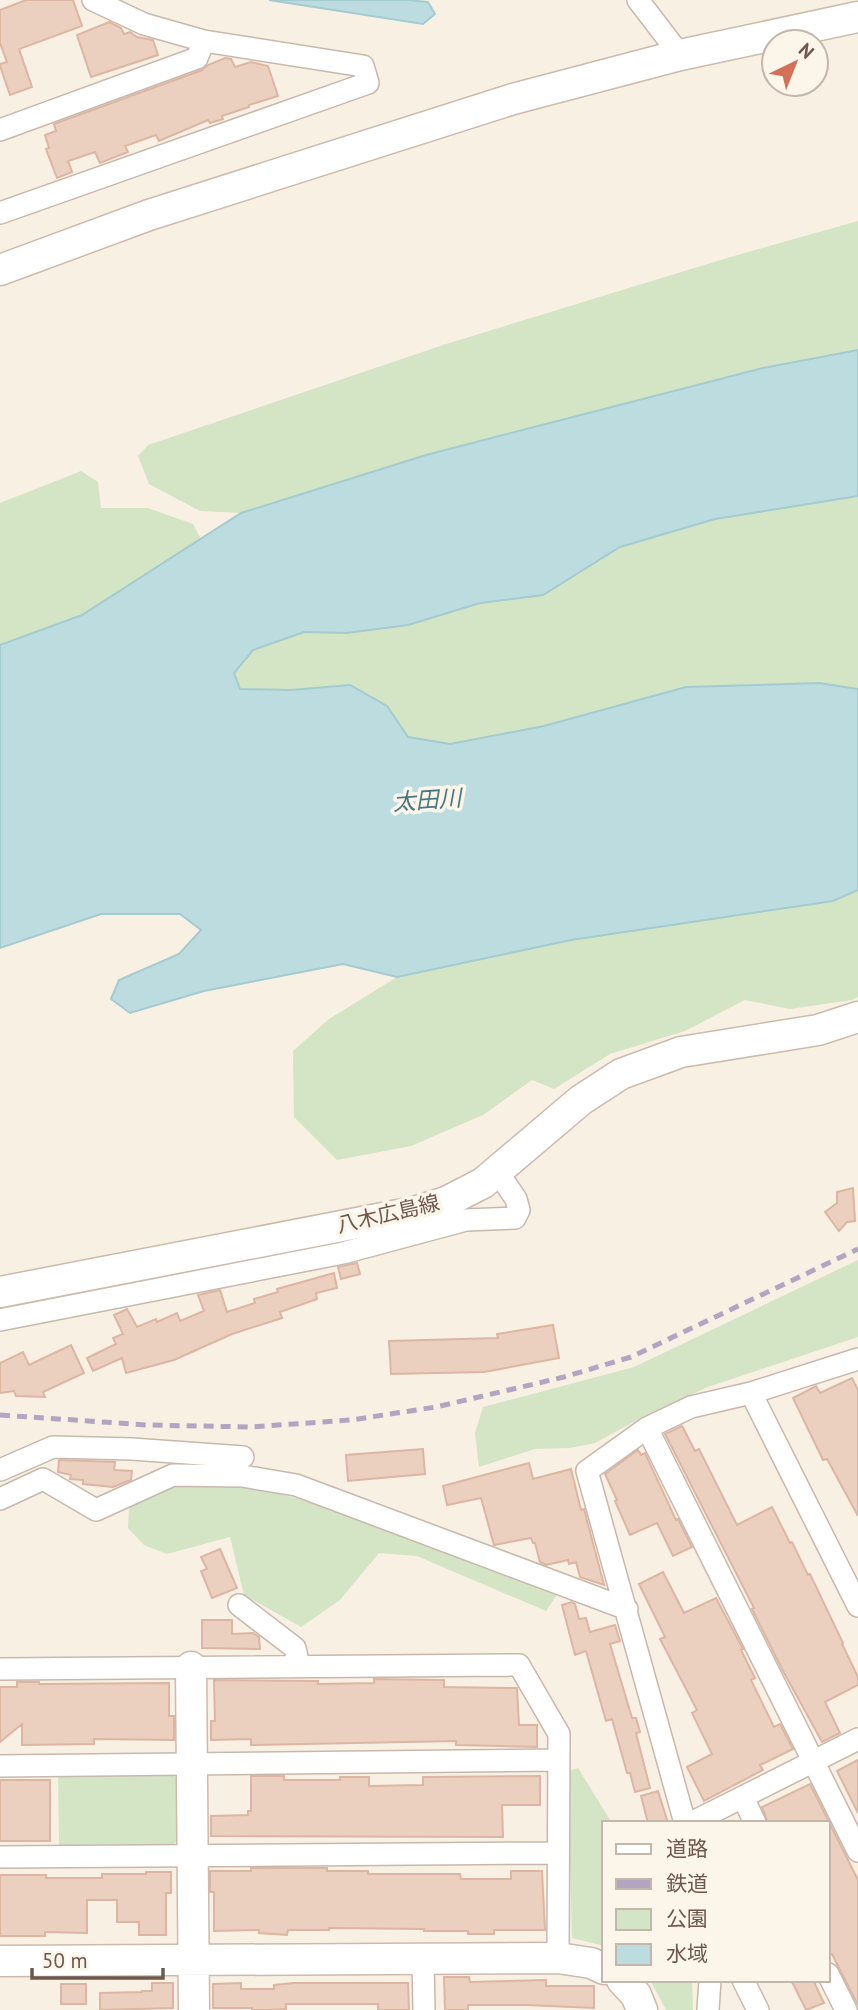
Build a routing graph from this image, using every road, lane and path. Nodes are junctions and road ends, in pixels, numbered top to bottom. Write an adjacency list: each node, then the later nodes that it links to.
1 (93, 0): 4 (street)
2 (638, 0): 5 (street)
3 (858, 17): 5 (street)
4 (204, 41): 6 (street); 7 (street)
5 (680, 55): 8 (street)
6 (0, 130)
7 (0, 213)
8 (0, 270)
9 (858, 1017): 10 (street, 八木広島線)
10 (497, 1171): 11 (street, 八木広島線); 12 (street)
11 (0, 1292)
12 (0, 1320)
13 (858, 1359): 14 (street)
14 (751, 1393): 15 (street); 20 (street)
15 (647, 1428): 21 (street); 27 (street)
16 (243, 1457): 17 (street)
17 (0, 1470)
18 (0, 1499): 21 (street)
19 (239, 1605): 22 (street)
20 (858, 1606)
21 (627, 1609): 31 (street)
22 (299, 1666): 23 (street); 26 (street)
23 (191, 1667): 24 (street); 28 (street)
24 (0, 1669)
25 (858, 1739): 27 (street)
26 (559, 1760): 28 (street); 35 (street)
27 (813, 1762): 30 (street); 34 (street)
28 (192, 1764): 29 (street); 36 (street)
29 (0, 1766)
30 (743, 1797): 32 (street); 33 (street)
31 (684, 1821)
32 (695, 1821)
33 (754, 1821)
34 (858, 1851)
35 (558, 1853): 36 (street); 38 (street)
36 (193, 1856): 37 (street); 39 (street)
37 (0, 1857)
38 (558, 1958): 40 (street); 42 (street)
39 (194, 1959): 40 (street); 41 (street); 47 (street)
40 (423, 1960): 48 (street)
41 (0, 1961)
42 (602, 1968)
43 (830, 1978): 52 (street)
44 (624, 1982): 49 (street)
45 (710, 1982): 50 (street)
46 (744, 1982): 51 (street)
47 (194, 2010)
48 (425, 2010)
49 (642, 2010)
50 (708, 2010)
51 (758, 2010)
52 (846, 2010)

